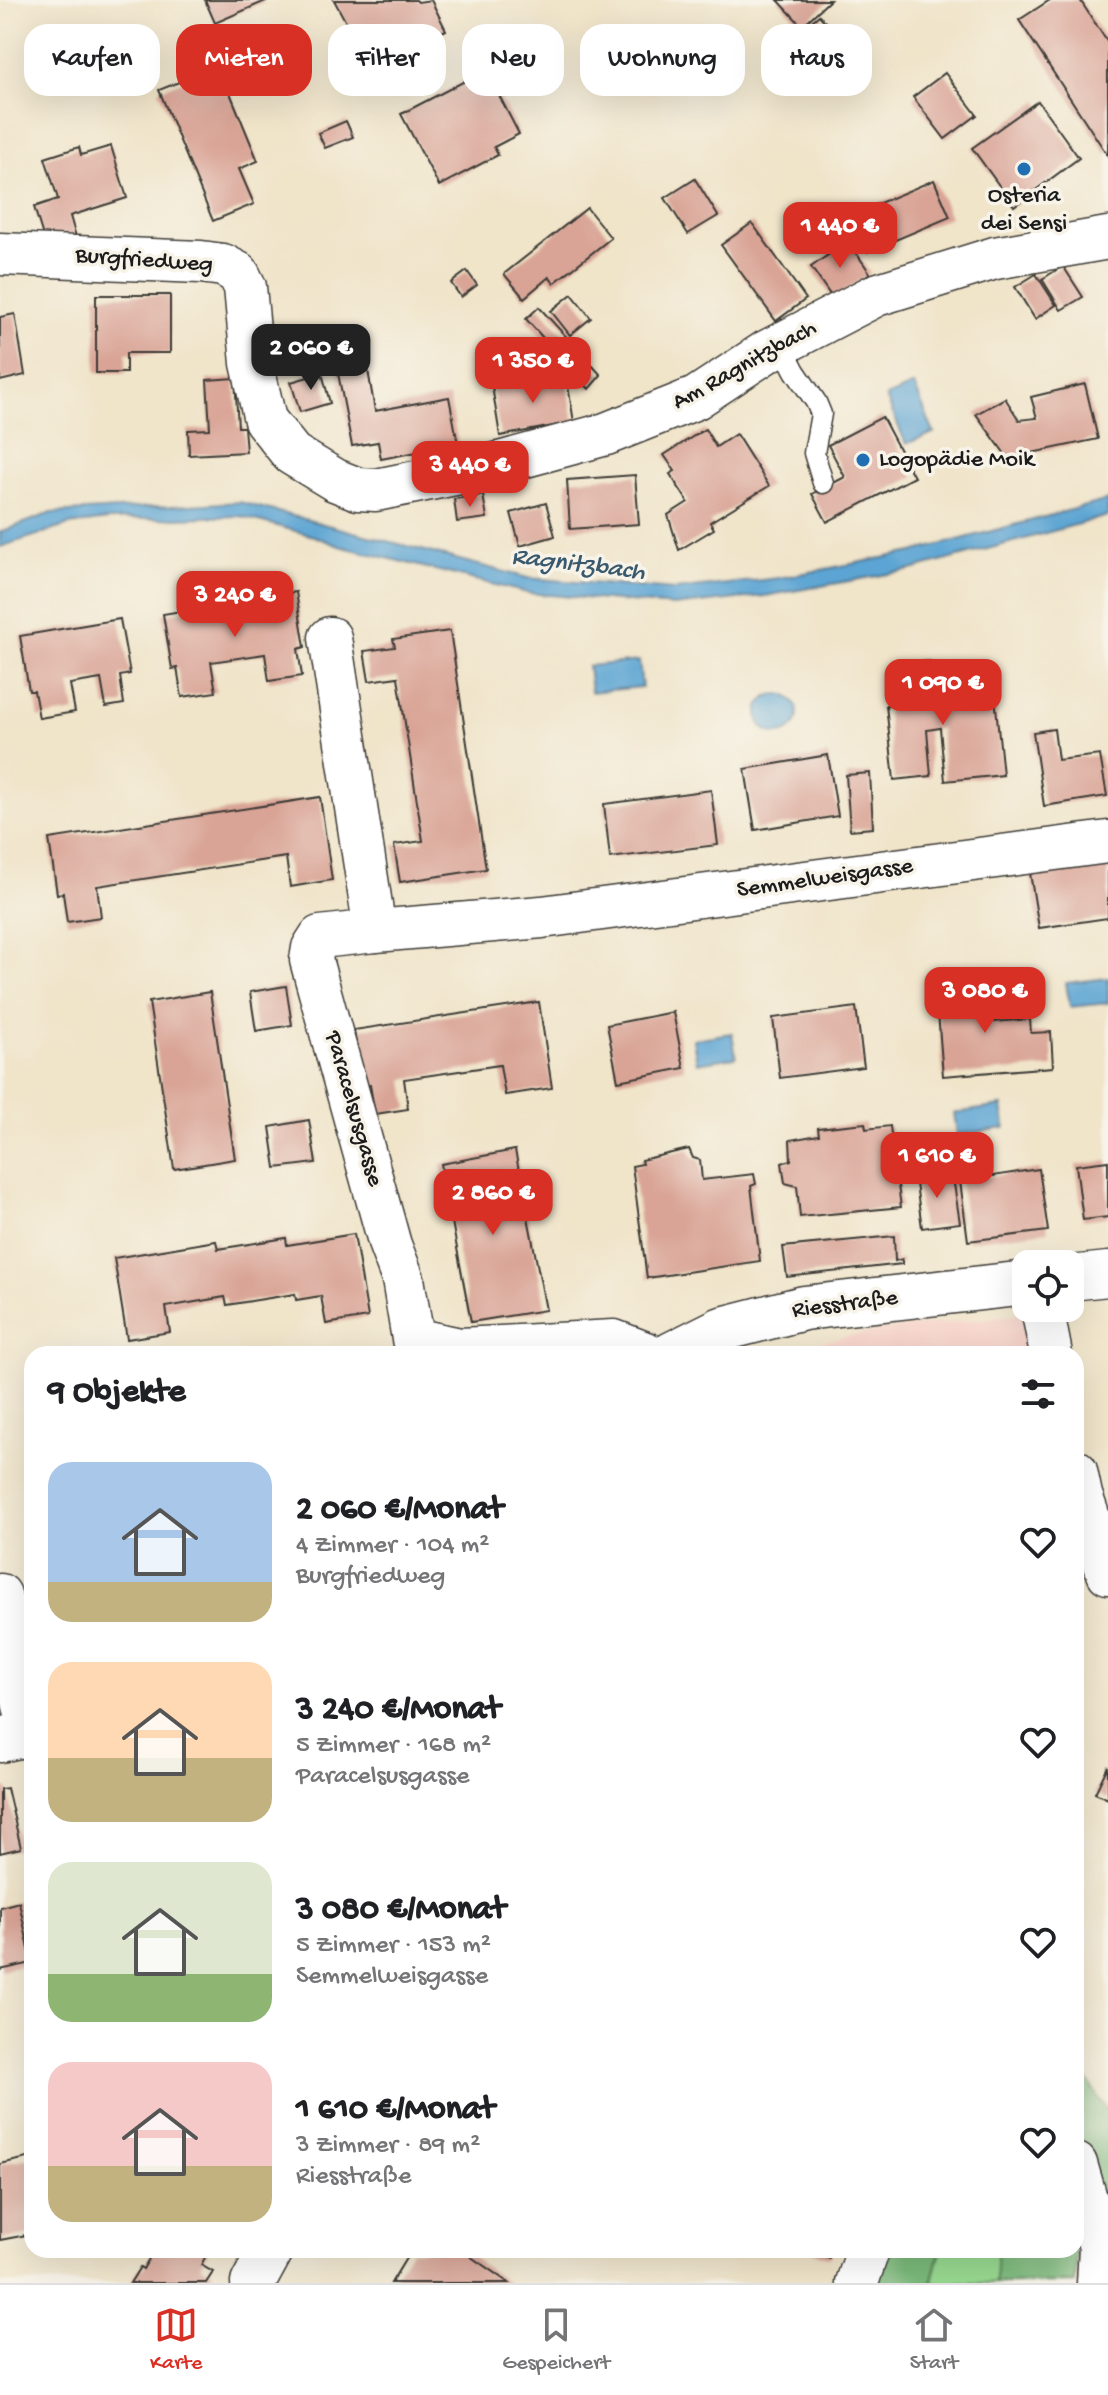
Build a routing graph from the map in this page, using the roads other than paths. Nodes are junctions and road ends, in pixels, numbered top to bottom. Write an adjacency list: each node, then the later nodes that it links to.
1 (1108, 238): 3 (street, Am Ragnitzbach)
2 (0, 254): 4 (street, Burgfriedweg)
3 (781, 344): 4 (street, Am Ragnitzbach); 5 (lane)
4 (292, 454)
5 (823, 483)
6 (330, 638): 9 (street)
7 (1108, 842): 8 (street, Semmelweisgasse)
8 (542, 917): 9 (street, Paracelsusgasse)
9 (375, 931): 14 (street, Paracelsusgasse)
10 (1108, 1274): 11 (main road)
11 (1084, 1277)
12 (1012, 1285): 17 (main road, Riesstraße)
13 (1045, 1322): 18 (street)
14 (446, 1346)
15 (518, 1346): 16 (street, Paracelsusgasse)
16 (627, 1346)
17 (688, 1346)
18 (1049, 1346)
19 (1084, 1504): 20 (street)
20 (1108, 1573)
21 (0, 1595): 22 (street)
22 (21, 1735)
23 (1084, 2192): 28 (street)
24 (267, 2258): 26 (main road)
25 (865, 2258): 27 (street)
26 (253, 2283)
27 (857, 2283)
28 (1098, 2283)

